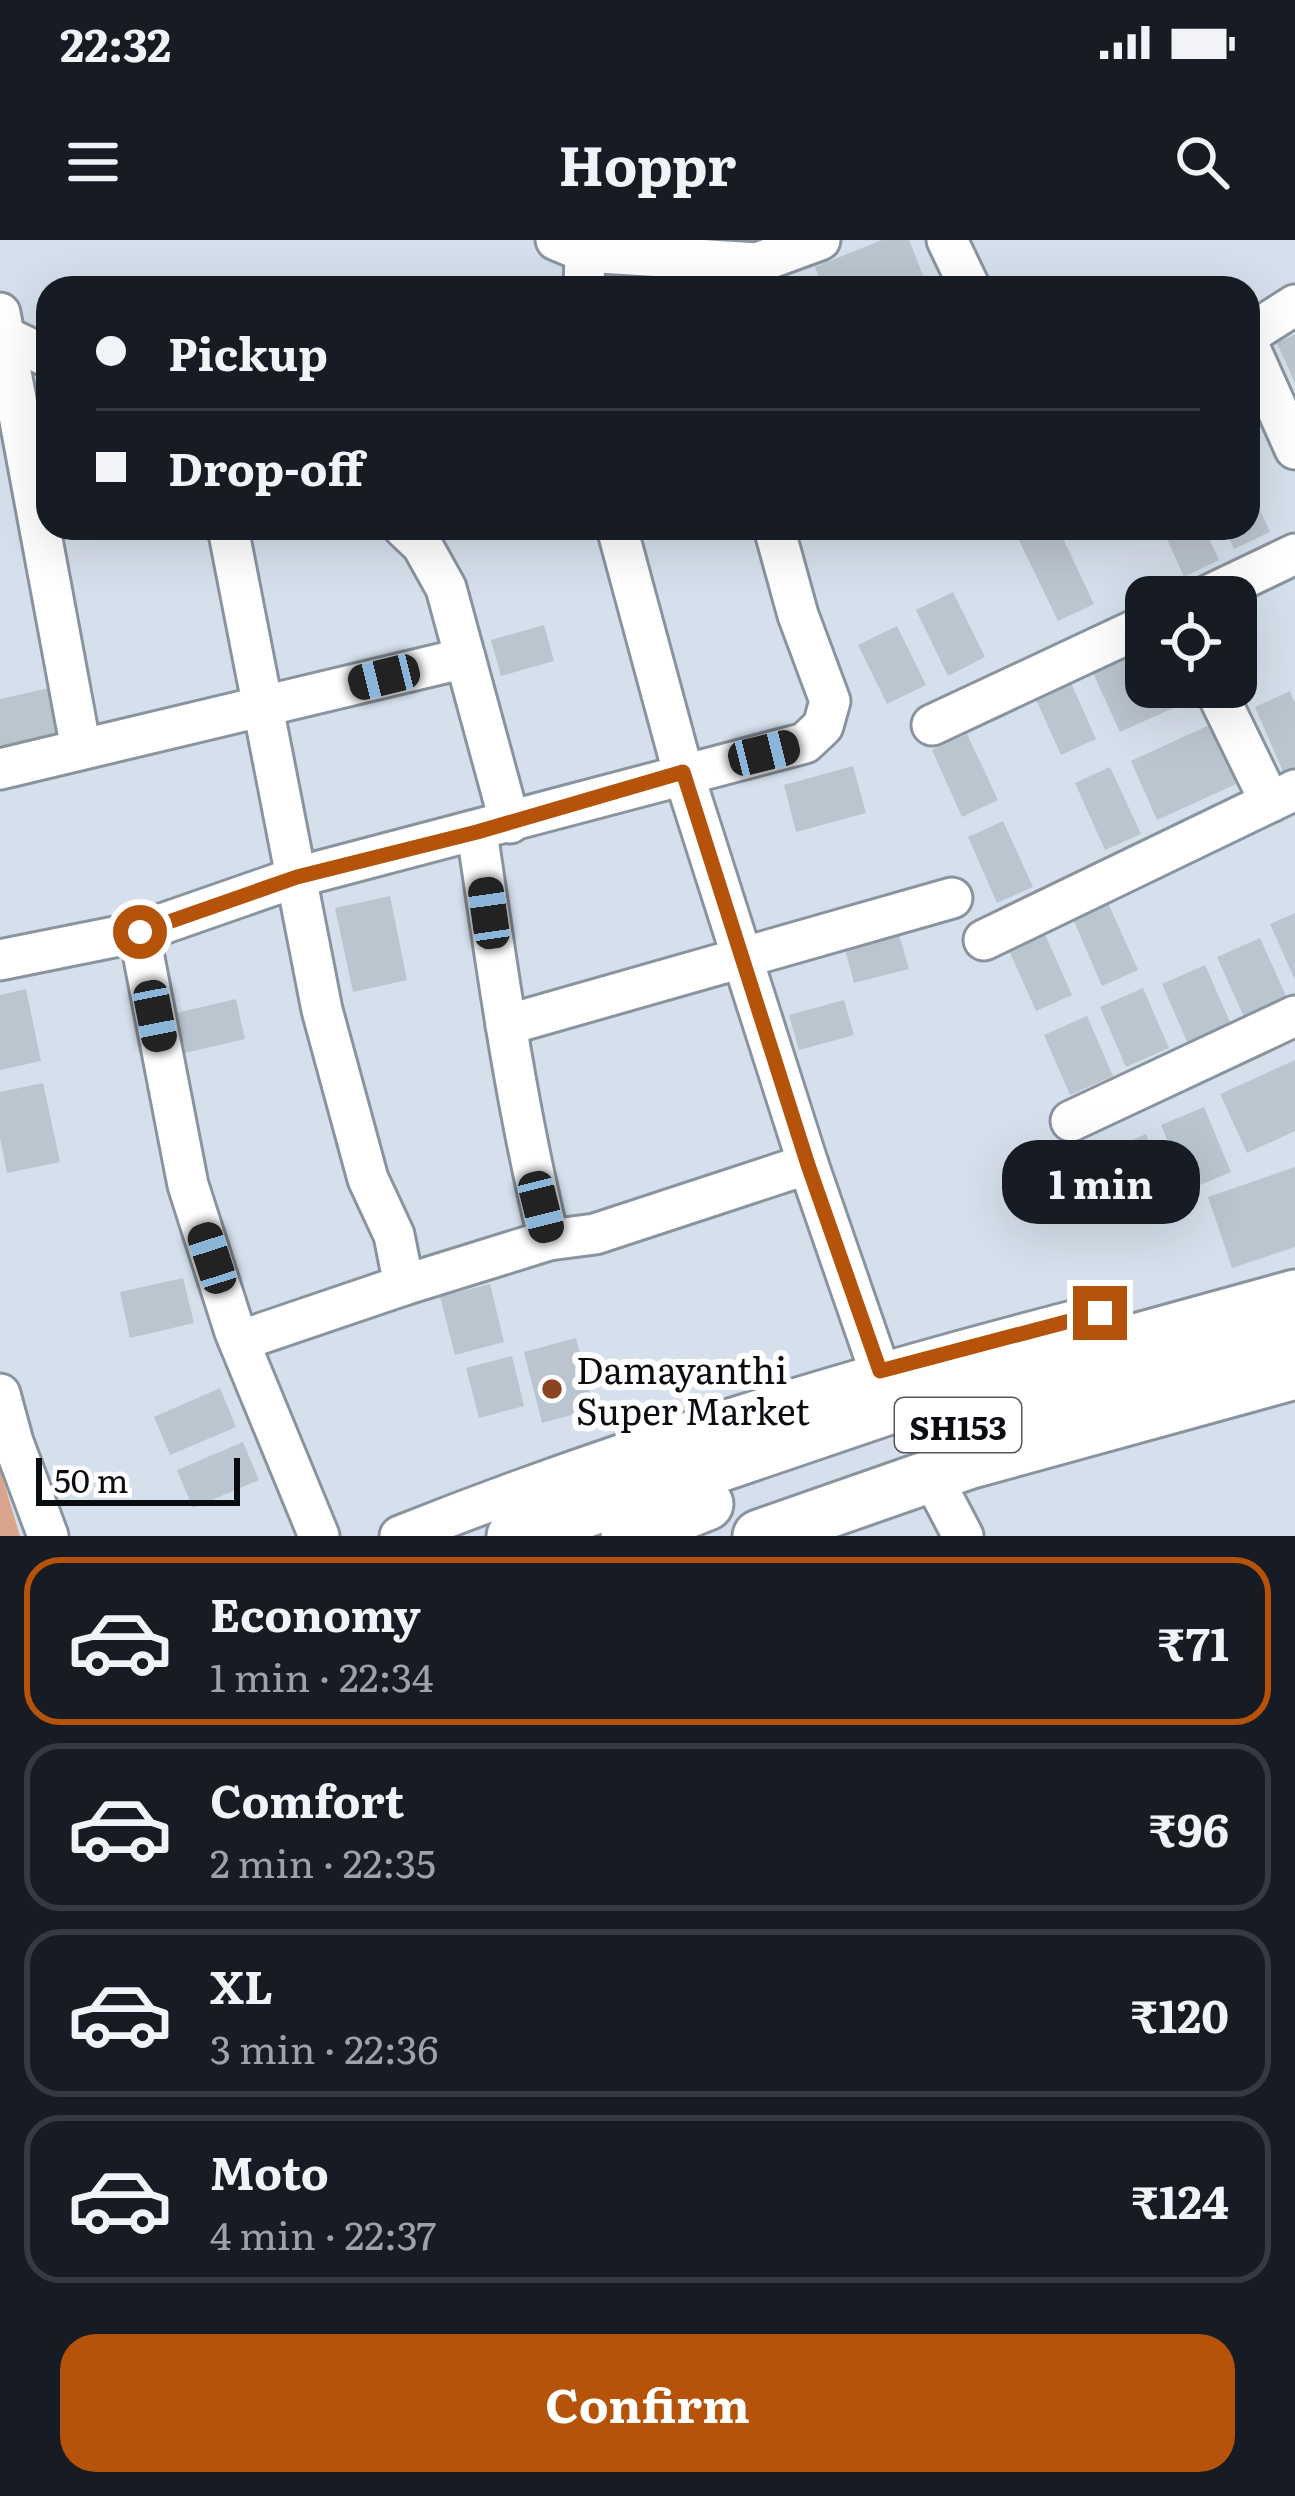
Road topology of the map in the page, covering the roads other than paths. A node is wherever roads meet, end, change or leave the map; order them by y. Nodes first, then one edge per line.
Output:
1 (820, 240) edge
2 (946, 240) edge
3 (579, 255) edge
4 (964, 276) edge
5 (1295, 305) edge
6 (3, 325) edge
7 (1260, 330) edge
8 (36, 348) edge
9 (1260, 367) edge
10 (1295, 449) edge
11 (36, 504) edge
12 (43, 540) edge
13 (230, 540) edge
14 (417, 540) edge
15 (620, 540) edge
16 (777, 540) edge
17 (1295, 554) edge
18 (1248, 576) edge
19 (1125, 635) edge
20 (465, 658) junction
21 (262, 706) junction
22 (1227, 708) edge
23 (932, 725) dead end
24 (81, 749) junction
25 (0, 769) edge
26 (683, 772) junction
27 (1282, 796) edge
28 (494, 827) junction
29 (297, 877) junction
30 (952, 898) dead end
31 (140, 932) junction
32 (984, 940) dead end
33 (742, 959) junction
34 (0, 960) edge
35 (1295, 1016) edge
36 (506, 1025) junction
37 (1071, 1121) dead end
38 (808, 1165) junction
39 (549, 1240) junction
40 (404, 1285) junction
41 (1295, 1295) edge
42 (1100, 1313) dead end
43 (1295, 1334) edge
44 (239, 1341) junction
45 (1295, 1372) edge
46 (886, 1389) junction
47 (0, 1394) edge
48 (932, 1475) junction
49 (48, 1536) edge
50 (319, 1536) edge
51 (400, 1536) edge
52 (513, 1536) edge
53 (627, 1536) edge
54 (759, 1536) edge
55 (963, 1536) edge

1 - 3 street
2 - 4 street
5 - 7 street
6 - 8 street
6 - 11 street
9 - 10 street
12 - 24 street
13 - 21 street
14 - 20 street
15 - 26 street
16 - 26 street
17 - 18 street
19 - 23 street
20 - 21 street
20 - 28 street
21 - 24 street
21 - 29 street
22 - 27 street
24 - 25 street
26 - 28 street
26 - 33 street
27 - 32 street
28 - 29 street
28 - 36 street
29 - 31 street
29 - 40 street
30 - 33 street
31 - 34 street
31 - 44 street
33 - 36 street
33 - 38 street
35 - 37 street
36 - 39 street
38 - 39 street
38 - 46 street
39 - 40 street
40 - 44 street
41 - 46 main road
42 - 46 street
43 - 53 main road, SH153
44 - 50 street
45 - 48 main road
46 - 51 street
46 - 52 main road
47 - 49 street
48 - 54 main road
48 - 55 street

